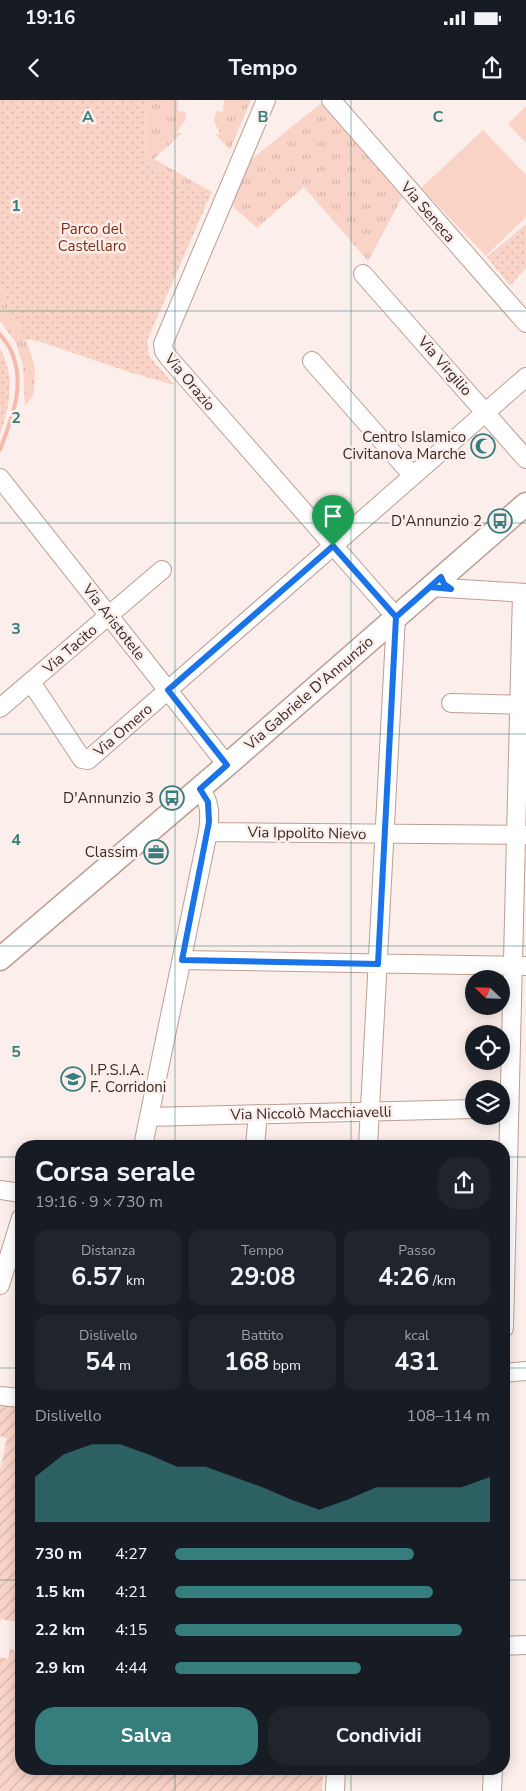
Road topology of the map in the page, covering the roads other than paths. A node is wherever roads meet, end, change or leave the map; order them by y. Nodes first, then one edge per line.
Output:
1 (266, 100) edge
2 (330, 100) edge
3 (363, 274) dead end
4 (526, 324) edge
5 (312, 361) dead end
6 (526, 377) edge
7 (486, 413) junction
8 (526, 459) edge
9 (412, 476) junction
10 (1, 478) edge
11 (526, 504) edge
12 (333, 546) junction
13 (162, 570) dead end
14 (441, 585) junction
15 (524, 593) edge
16 (109, 616) junction
17 (396, 617) junction
18 (31, 682) junction
19 (168, 690) junction
20 (451, 703) dead end
21 (522, 705) edge
22 (0, 708) edge
23 (227, 765) junction
24 (522, 775) edge
25 (200, 789) junction
26 (208, 832) junction
27 (385, 834) junction
28 (521, 835) edge
29 (0, 959) edge
30 (182, 960) junction
31 (378, 964) junction
32 (519, 966) edge
33 (512, 1109) edge
34 (465, 1110) edge
35 (370, 1112) junction
36 (258, 1114) junction
37 (149, 1117) junction
38 (144, 1140) edge
39 (256, 1140) edge
40 (368, 1140) edge
41 (510, 1164) edge
42 (0, 1190) edge
43 (15, 1192) edge
44 (15, 1237) edge
45 (0, 1285) edge
46 (526, 1371) edge
47 (510, 1372) edge
48 (0, 1396) edge
49 (15, 1397) edge
50 (526, 1645) edge
51 (510, 1646) edge
52 (336, 1775) edge
53 (492, 1775) edge
54 (335, 1791) edge
55 (492, 1791) edge

1 - 12 street, Via Orazio
2 - 4 street, Via Seneca
3 - 7 street, Via Virgilio
5 - 9 street
6 - 7 street, Via Omero
7 - 8 street, Via Virgilio
7 - 9 street, Via Omero
9 - 12 street, Via Omero
10 - 16 street, Via Aristotele
11 - 14 main road, Via Gabriele D'Annunzio
12 - 17 street, Via Orazio
12 - 19 street, Via Omero
13 - 16 street, Via Tacito
14 - 15 street
14 - 17 main road, Via Gabriele D'Annunzio
15 - 21 street
16 - 18 street, Via Tacito
16 - 19 street, Via Aristotele
17 - 23 main road, Via Gabriele D'Annunzio
17 - 27 street
18 - 19 street, Via Omero
18 - 22 street, Via Tacito
19 - 23 street, Via Aristotele
20 - 21 street
21 - 24 street
23 - 25 main road, Via Gabriele D'Annunzio
24 - 28 street
25 - 26 street
25 - 29 main road, Via Gabriele D'Annunzio
26 - 27 street, Via Ippolito Nievo
26 - 30 street
27 - 28 street, Via Ippolito Nievo
27 - 31 street
28 - 32 street
30 - 31 street
30 - 37 street
31 - 32 street
31 - 35 street
32 - 33 street
33 - 41 street
34 - 35 street, Via Niccolò Macchiavelli
35 - 36 street, Via Niccolò Macchiavelli
35 - 40 street
36 - 37 street, Via Niccolò Macchiavelli
36 - 39 street
37 - 38 street
42 - 43 street
44 - 45 street
46 - 47 street
48 - 49 street
50 - 51 street
52 - 54 street
53 - 55 street

